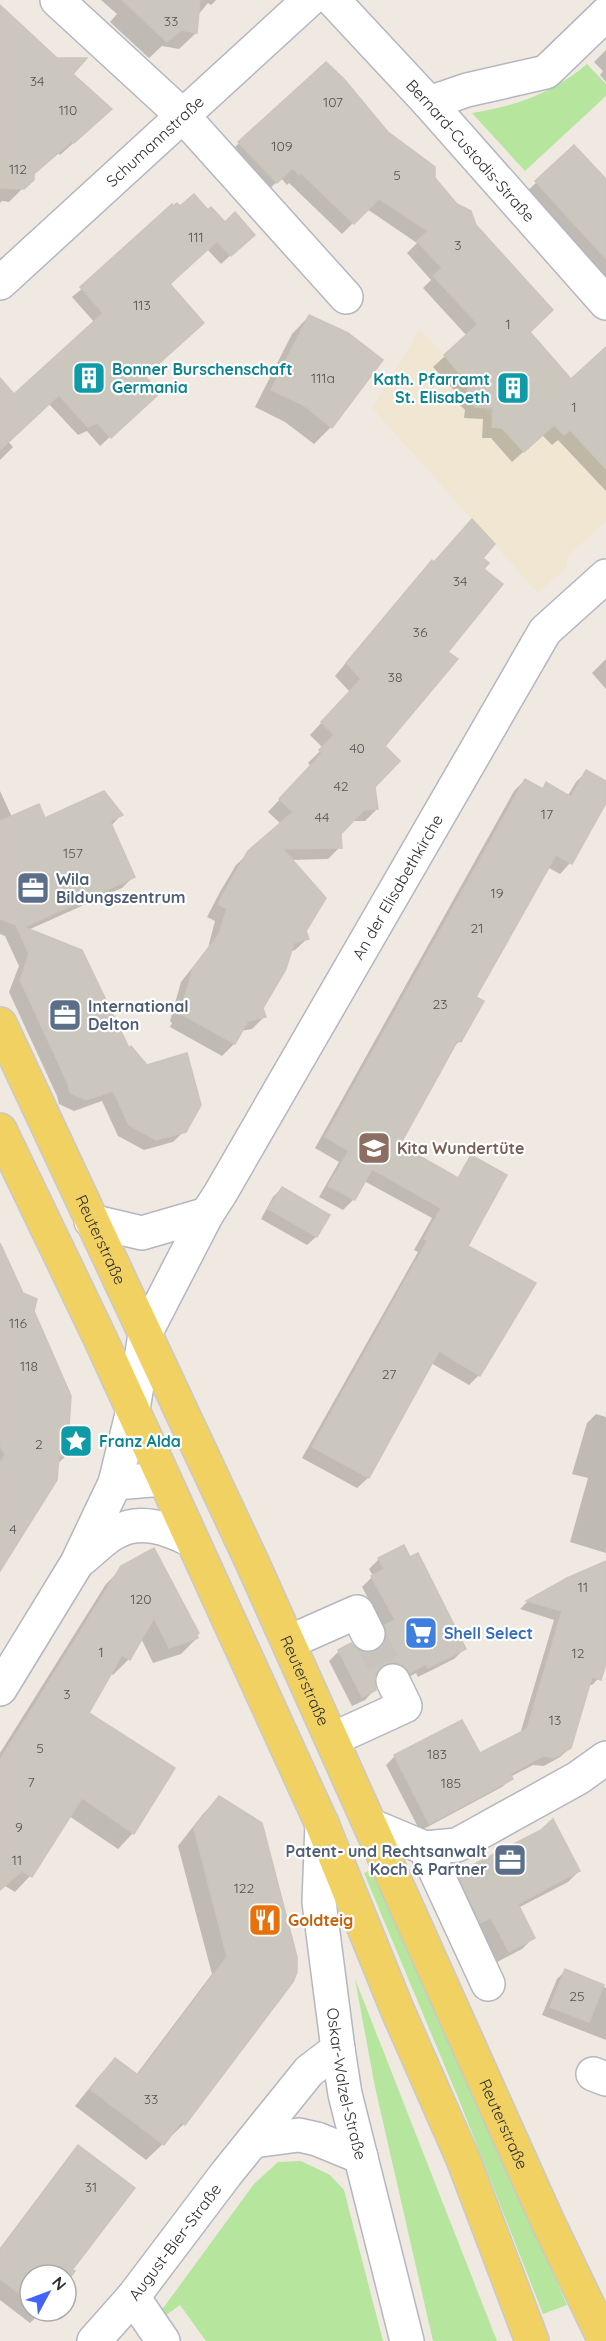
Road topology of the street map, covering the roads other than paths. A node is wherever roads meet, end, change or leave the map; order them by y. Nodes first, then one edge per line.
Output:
1 (57, 0) edge
2 (309, 0) edge
3 (333, 0) edge
4 (606, 15) edge
5 (429, 103) junction
6 (183, 116) junction
7 (0, 283) edge
8 (346, 297) dead end
9 (606, 303) edge
10 (606, 576) edge
11 (0, 1024) edge
12 (0, 1130) edge
13 (207, 1214) junction
14 (91, 1221) junction
15 (145, 1334) junction
16 (133, 1410) junction
17 (164, 1479) junction
18 (115, 1483) junction
19 (191, 1540) junction
20 (252, 1562) junction
21 (77, 1563) junction
22 (368, 1634) tunnel mouth
23 (289, 1642) junction
24 (393, 1681) tunnel mouth
25 (0, 1689) edge
26 (333, 1739) junction
27 (606, 1758) edge
28 (322, 1824) junction
29 (370, 1825) junction
30 (425, 1848) junction
31 (488, 1984) dead end
32 (338, 2049) junction
33 (253, 2141) junction
34 (361, 2157) junction
35 (133, 2297) junction
36 (94, 2341) edge
37 (163, 2341) edge
38 (407, 2341) edge
39 (531, 2341) edge
40 (605, 2341) edge

1 - 6 street
2 - 6 street, Schumannstraße
3 - 5 street, Bernard-Custodis-Straße
4 - 5 street
5 - 9 street, Bernard-Custodis-Straße
6 - 7 street, Schumannstraße
6 - 8 street
10 - 13 street, An der Elisabethkirche
11 - 14 main road, Reuterstraße
12 - 16 main road
13 - 14 street
13 - 15 street, An der Elisabethkirche
14 - 15 main road, Reuterstraße
15 - 16 street, An der Elisabethkirche
15 - 20 main road, Reuterstraße
16 - 17 main road
16 - 18 street, An der Elisabethkirche
17 - 18 street
17 - 19 main road
17 - 20 main road
18 - 21 street, An der Elisabethkirche
19 - 21 street
19 - 28 main road
20 - 23 main road, Reuterstraße
21 - 25 street
22 - 23 street
23 - 26 main road, Reuterstraße
24 - 26 street
26 - 29 main road, Reuterstraße
27 - 30 street
28 - 32 street, Oskar-Walzel-Straße
28 - 39 main road
29 - 30 street
29 - 40 main road, Reuterstraße
30 - 31 street
32 - 33 street, August-Bier-Straße
32 - 34 street, Oskar-Walzel-Straße
33 - 34 street
33 - 35 street, August-Bier-Straße
34 - 38 street, Oskar-Walzel-Straße
35 - 36 street, August-Bier-Straße
35 - 37 street

